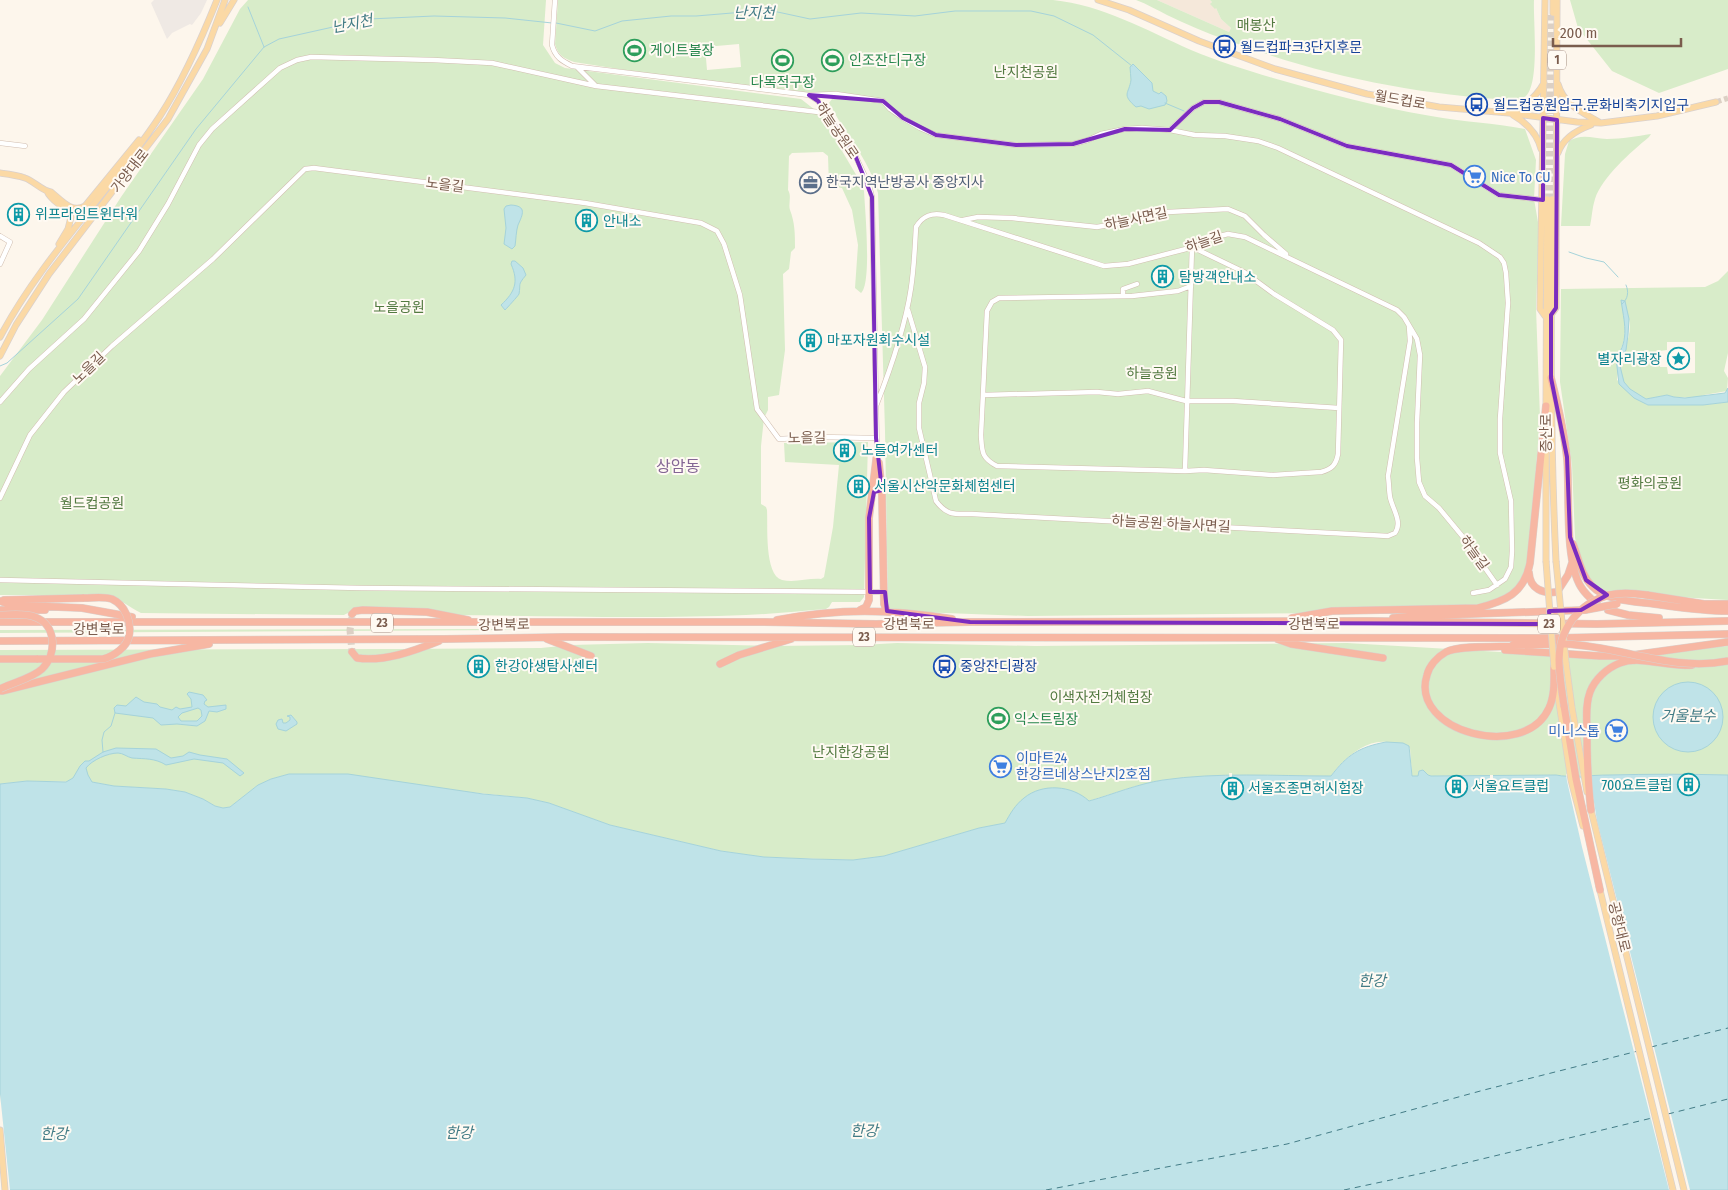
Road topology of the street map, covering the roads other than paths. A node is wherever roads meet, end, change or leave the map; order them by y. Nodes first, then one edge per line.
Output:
1 (225, 0) edge
2 (234, 0) edge
3 (555, 0) edge
4 (1098, 0) edge
5 (1545, 0) edge
6 (1549, 0) edge
7 (1553, 0) edge
8 (1557, 0) edge
9 (215, 2) edge
10 (209, 46) junction
11 (577, 67) junction
12 (1556, 78) junction
13 (1544, 81) junction
14 (596, 86) junction
15 (809, 95) junction
16 (1716, 102) tunnel mouth
17 (826, 113) junction
18 (1509, 113) junction
19 (1543, 118) junction
20 (1557, 120) junction
21 (1601, 124) junction
22 (152, 128) junction
23 (1170, 130) junction
24 (0, 143) edge
25 (25, 146) dead end
26 (1543, 154) junction
27 (1557, 156) junction
28 (0, 173) edge
29 (46, 191) junction
30 (1547, 199) junction
31 (961, 220) junction
32 (0, 236) edge
33 (1192, 247) junction
34 (1293, 260) junction
35 (49, 261) junction
36 (0, 264) edge
37 (1137, 284) dead end
38 (1191, 286) junction
39 (1123, 296) junction
40 (907, 309) junction
41 (1548, 316) junction
42 (1409, 325) junction
43 (0, 338) edge
44 (0, 356) edge
45 (1551, 378) junction
46 (984, 395) junction
47 (1186, 400) junction
48 (0, 402) edge
49 (876, 406) junction
50 (1546, 406) junction
51 (1339, 408) junction
52 (876, 438) junction
53 (877, 453) junction
54 (1185, 471) junction
55 (882, 493) junction
56 (871, 494) junction
57 (0, 498) edge
58 (1570, 537) junction
59 (1573, 561) junction
60 (1530, 563) junction
61 (0, 580) edge
62 (1497, 585) junction
63 (870, 592) junction
64 (885, 592) junction
65 (1473, 594) dead end
66 (0, 600) edge
67 (1650, 603) junction
68 (1597, 604) dead end
69 (1728, 604) edge
70 (0, 610) edge
71 (88, 610) junction
72 (1608, 610) dead end
73 (859, 611) junction
74 (887, 611) junction
75 (1728, 611) edge
76 (352, 614) dead end
77 (0, 615) edge
78 (1370, 621) junction
79 (1686, 621) junction
80 (1727, 621) edge
81 (0, 622) edge
82 (160, 622) junction
83 (764, 622) junction
84 (970, 622) junction
85 (1272, 622) junction
86 (483, 623) junction
87 (1728, 634) edge
88 (542, 637) junction
89 (800, 637) junction
90 (1272, 637) junction
91 (1454, 637) junction
92 (444, 639) junction
93 (0, 641) edge
94 (229, 641) junction
95 (1728, 642) edge
96 (1517, 646) junction
97 (1477, 648) junction
98 (352, 652) dead end
99 (591, 656) dead end
100 (1384, 658) dead end
101 (0, 659) edge
102 (1728, 661) edge
103 (1566, 663) joint
104 (720, 664) dead end
105 (1699, 665) junction
106 (1554, 666) junction
107 (0, 690) edge
108 (1591, 810) junction
109 (1600, 890) junction
110 (0, 1130) edge
111 (5, 1190) edge
112 (1673, 1190) edge
113 (1684, 1190) edge

1 - 10 main road, 가양대로
2 - 10 main road
3 - 11 street, 하늘공원로
4 - 18 main road, 월드컵로
5 - 13 main road, 1
6 - 7 main road
8 - 12 main road, 1
9 - 22 main road, 가양대로
10 - 44 main road, 가양대로
11 - 14 street
11 - 15 street, 하늘공원로
12 - 20 main road, 1
12 - 21 main road
13 - 18 main road
13 - 19 main road, 1
14 - 17 street
14 - 48 street
15 - 17 street, 하늘공원로
15 - 23 street
16 - 21 main road, 월드컵로
17 - 49 street, 하늘공원로
18 - 19 main road, 월드컵로
18 - 26 main road
19 - 20 main road, 월드컵로
19 - 26 main road
20 - 21 main road, 월드컵로
20 - 27 main road
21 - 27 main road
22 - 29 main road
22 - 35 main road, 가양대로
23 - 30 street
23 - 62 street
24 - 25 street
26 - 30 main road
27 - 41 main road
28 - 29 main road
29 - 35 main road
30 - 41 main road, 증산로
30 - 41 main road
31 - 33 street, 하늘길
31 - 34 street, 하늘사면길
31 - 40 street, 하늘길
32 - 36 street
33 - 34 street, 하늘길
33 - 38 street
33 - 51 street
34 - 42 street, 하늘길
35 - 43 main road, 가양대로
37 - 39 street
38 - 39 street
38 - 47 street
39 - 46 street
40 - 42 street, 하늘공원 하늘사면길
40 - 49 street, 하늘길
41 - 45 main road, 증산로
41 - 50 main road, 증산로
42 - 62 street, 하늘길
45 - 58 highway
45 - 103 main road, 증산로, bridge
46 - 47 street
46 - 54 street
47 - 51 street
47 - 54 street
49 - 52 street, 하늘공원로
50 - 60 highway
50 - 106 main road, 증산로, bridge
51 - 54 street
52 - 53 street, 하늘공원로
52 - 57 street, 노을길
53 - 55 highway
53 - 56 highway
55 - 56 highway
55 - 64 highway
56 - 63 highway
58 - 59 highway
58 - 67 highway
59 - 60 highway
59 - 68 highway
60 - 85 highway
61 - 63 street
62 - 65 street
63 - 64 street
63 - 73 highway
64 - 74 highway
66 - 71 highway
66 - 101 highway, bridge
67 - 75 highway
67 - 78 highway, bridge
69 - 109 highway, bridge
70 - 71 highway
71 - 82 highway
72 - 79 highway
73 - 74 highway
73 - 83 highway
74 - 84 highway
76 - 86 highway
77 - 107 highway, bridge
78 - 79 highway, 강변북로 / 23
78 - 85 highway, 강변북로 / 23
79 - 80 highway, 강변북로 / 23
81 - 82 highway, 강변북로 / 23
82 - 86 highway, 강변북로 / 23
83 - 84 highway, 강변북로 / 23
83 - 86 highway, 강변북로 / 23
84 - 85 highway, 강변북로 / 23
87 - 91 highway, 강변북로 / 23
88 - 89 highway, 강변북로 / 23
88 - 92 highway, 강변북로 / 23
88 - 99 highway
89 - 90 highway, 강변북로 / 23
89 - 104 highway
90 - 91 highway, 강변북로 / 23
90 - 100 highway
91 - 96 highway
92 - 94 highway, 강변북로 / 23
92 - 98 highway
93 - 94 highway, 강변북로 / 23
94 - 107 highway
95 - 97 highway
96 - 97 highway
96 - 105 highway, bridge
97 - 106 highway
102 - 105 highway, bridge
103 - 108 main road, 공항대로
105 - 108 highway, bridge
106 - 109 main road, 공항대로
108 - 113 main road, 공항대로
109 - 112 main road, 공항대로
110 - 111 main road

